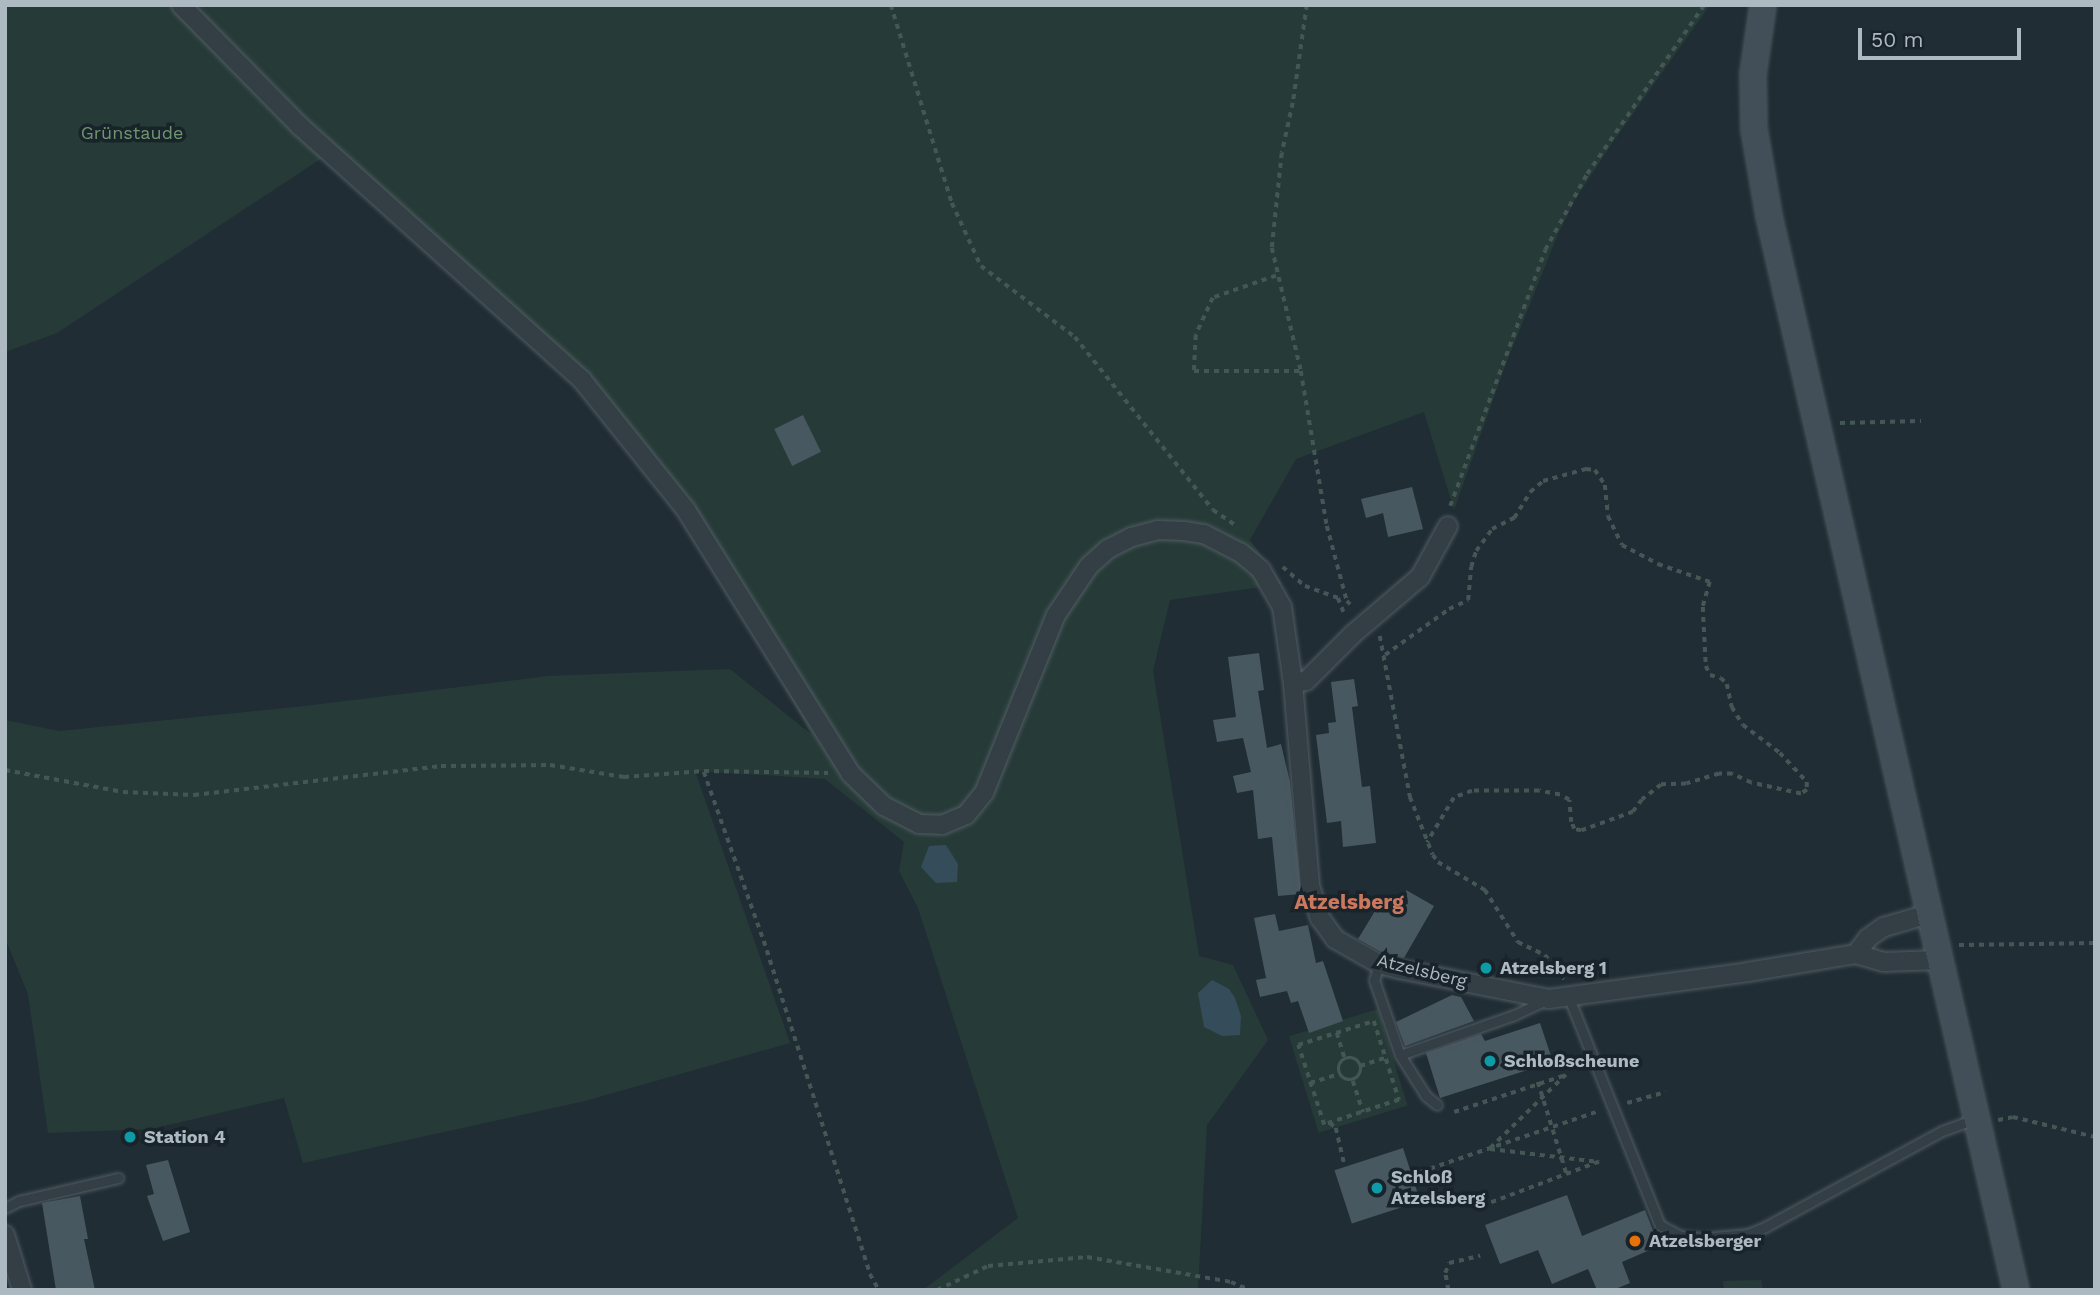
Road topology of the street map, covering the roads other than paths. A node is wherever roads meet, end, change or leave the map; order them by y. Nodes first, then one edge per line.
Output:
1 (181, 5) edge
2 (1763, 5) edge
3 (1448, 526) road end
4 (1293, 683) junction
5 (1929, 914) junction
6 (1937, 953) junction
7 (1856, 954) junction
8 (1379, 964) junction
9 (1570, 998) junction
10 (1549, 999) junction
11 (1400, 1055) junction
12 (1437, 1105) dead end
13 (1976, 1119) junction
14 (118, 1178) dead end
15 (5, 1208) edge
16 (5, 1235) edge
17 (22, 1290) edge
18 (2016, 1290) edge

1 - 4 street, Atzelsberg
2 - 5 street
3 - 4 street
4 - 8 street, Atzelsberg
5 - 6 street
5 - 7 street
6 - 7 street, Atzelsberg
6 - 13 street
7 - 9 street, Atzelsberg
8 - 10 street, Atzelsberg
8 - 11 lane
9 - 10 street, Atzelsberg
9 - 13 lane
10 - 11 lane
11 - 12 lane
13 - 18 street
14 - 15 lane
16 - 17 street

